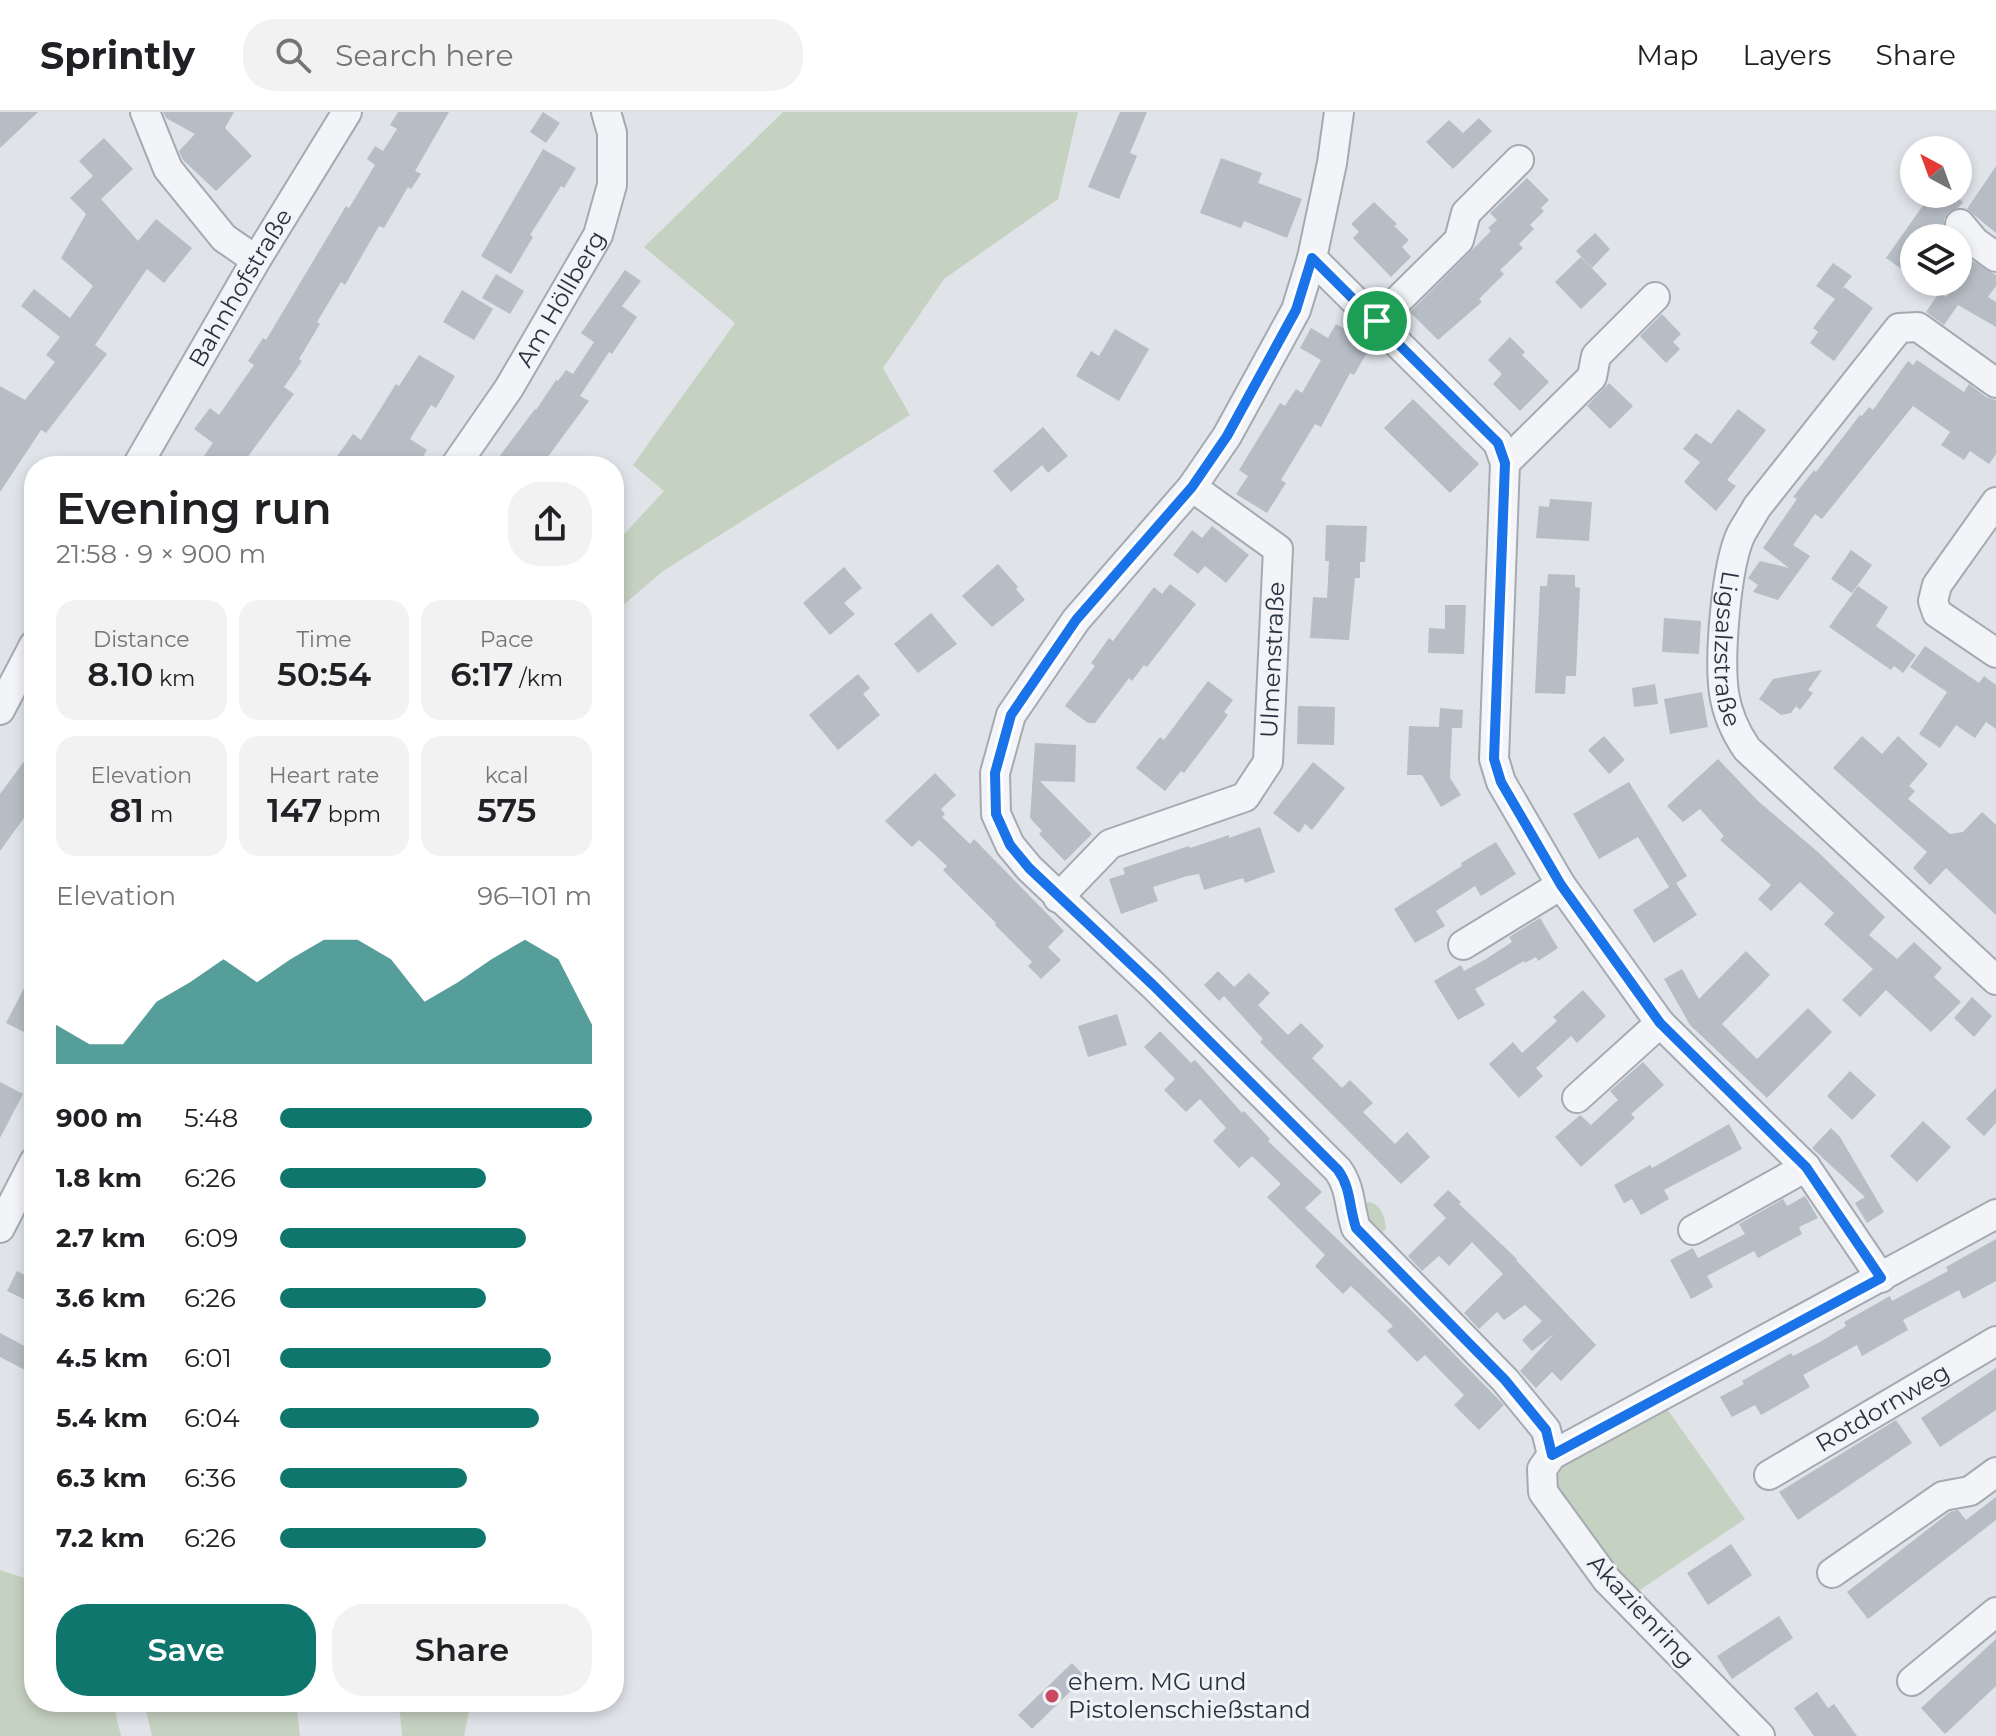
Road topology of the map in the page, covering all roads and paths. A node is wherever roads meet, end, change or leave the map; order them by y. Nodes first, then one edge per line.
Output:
1 (145, 112) edge
2 (347, 112) edge
3 (606, 112) edge
4 (1339, 112) edge
5 (1519, 160) dead end
6 (1972, 238) edge
7 (1996, 257) edge
8 (1312, 258) junction
9 (256, 260) junction
10 (1655, 297) dead end
11 (1377, 321) junction
12 (1996, 383) edge
13 (143, 456) edge
14 (462, 456) edge
15 (1505, 463) junction
16 (1192, 487) junction
17 (1996, 502) edge
18 (1996, 653) edge
19 (24, 664) edge
20 (0, 710) edge
21 (1561, 885) junction
22 (1058, 898) junction
23 (1463, 945) dead end
24 (1996, 980) edge
25 (1660, 1023) junction
26 (1577, 1098) dead end
27 (1806, 1167) junction
28 (24, 1181) edge
29 (1996, 1214) edge
30 (0, 1228) edge
31 (1693, 1230) dead end
32 (1881, 1278) junction
33 (1996, 1341) edge
34 (1552, 1455) junction
35 (1996, 1472) edge
36 (1769, 1475) dead end
37 (1832, 1573) dead end
38 (1996, 1612) edge
39 (1912, 1681) dead end
40 (1760, 1736) edge

1 - 9 street
2 - 9 street, Bahnhofstraße
3 - 14 street, Am Höllberg
4 - 8 street
5 - 11 street
6 - 7 street
8 - 11 street
8 - 16 street
9 - 13 street, Bahnhofstraße
10 - 15 street
11 - 15 street
12 - 24 street, Ligsalzstraße
15 - 21 street
16 - 22 street
16 - 22 street, Ulmenstraße
17 - 18 street
19 - 20 street
21 - 23 street
21 - 25 street
22 - 34 street
25 - 26 street
25 - 27 street
27 - 31 street
27 - 32 street
28 - 30 street
29 - 32 street
32 - 34 street
33 - 36 street, Rotdornweg
34 - 40 street, Akazienring
35 - 37 street
38 - 39 street

